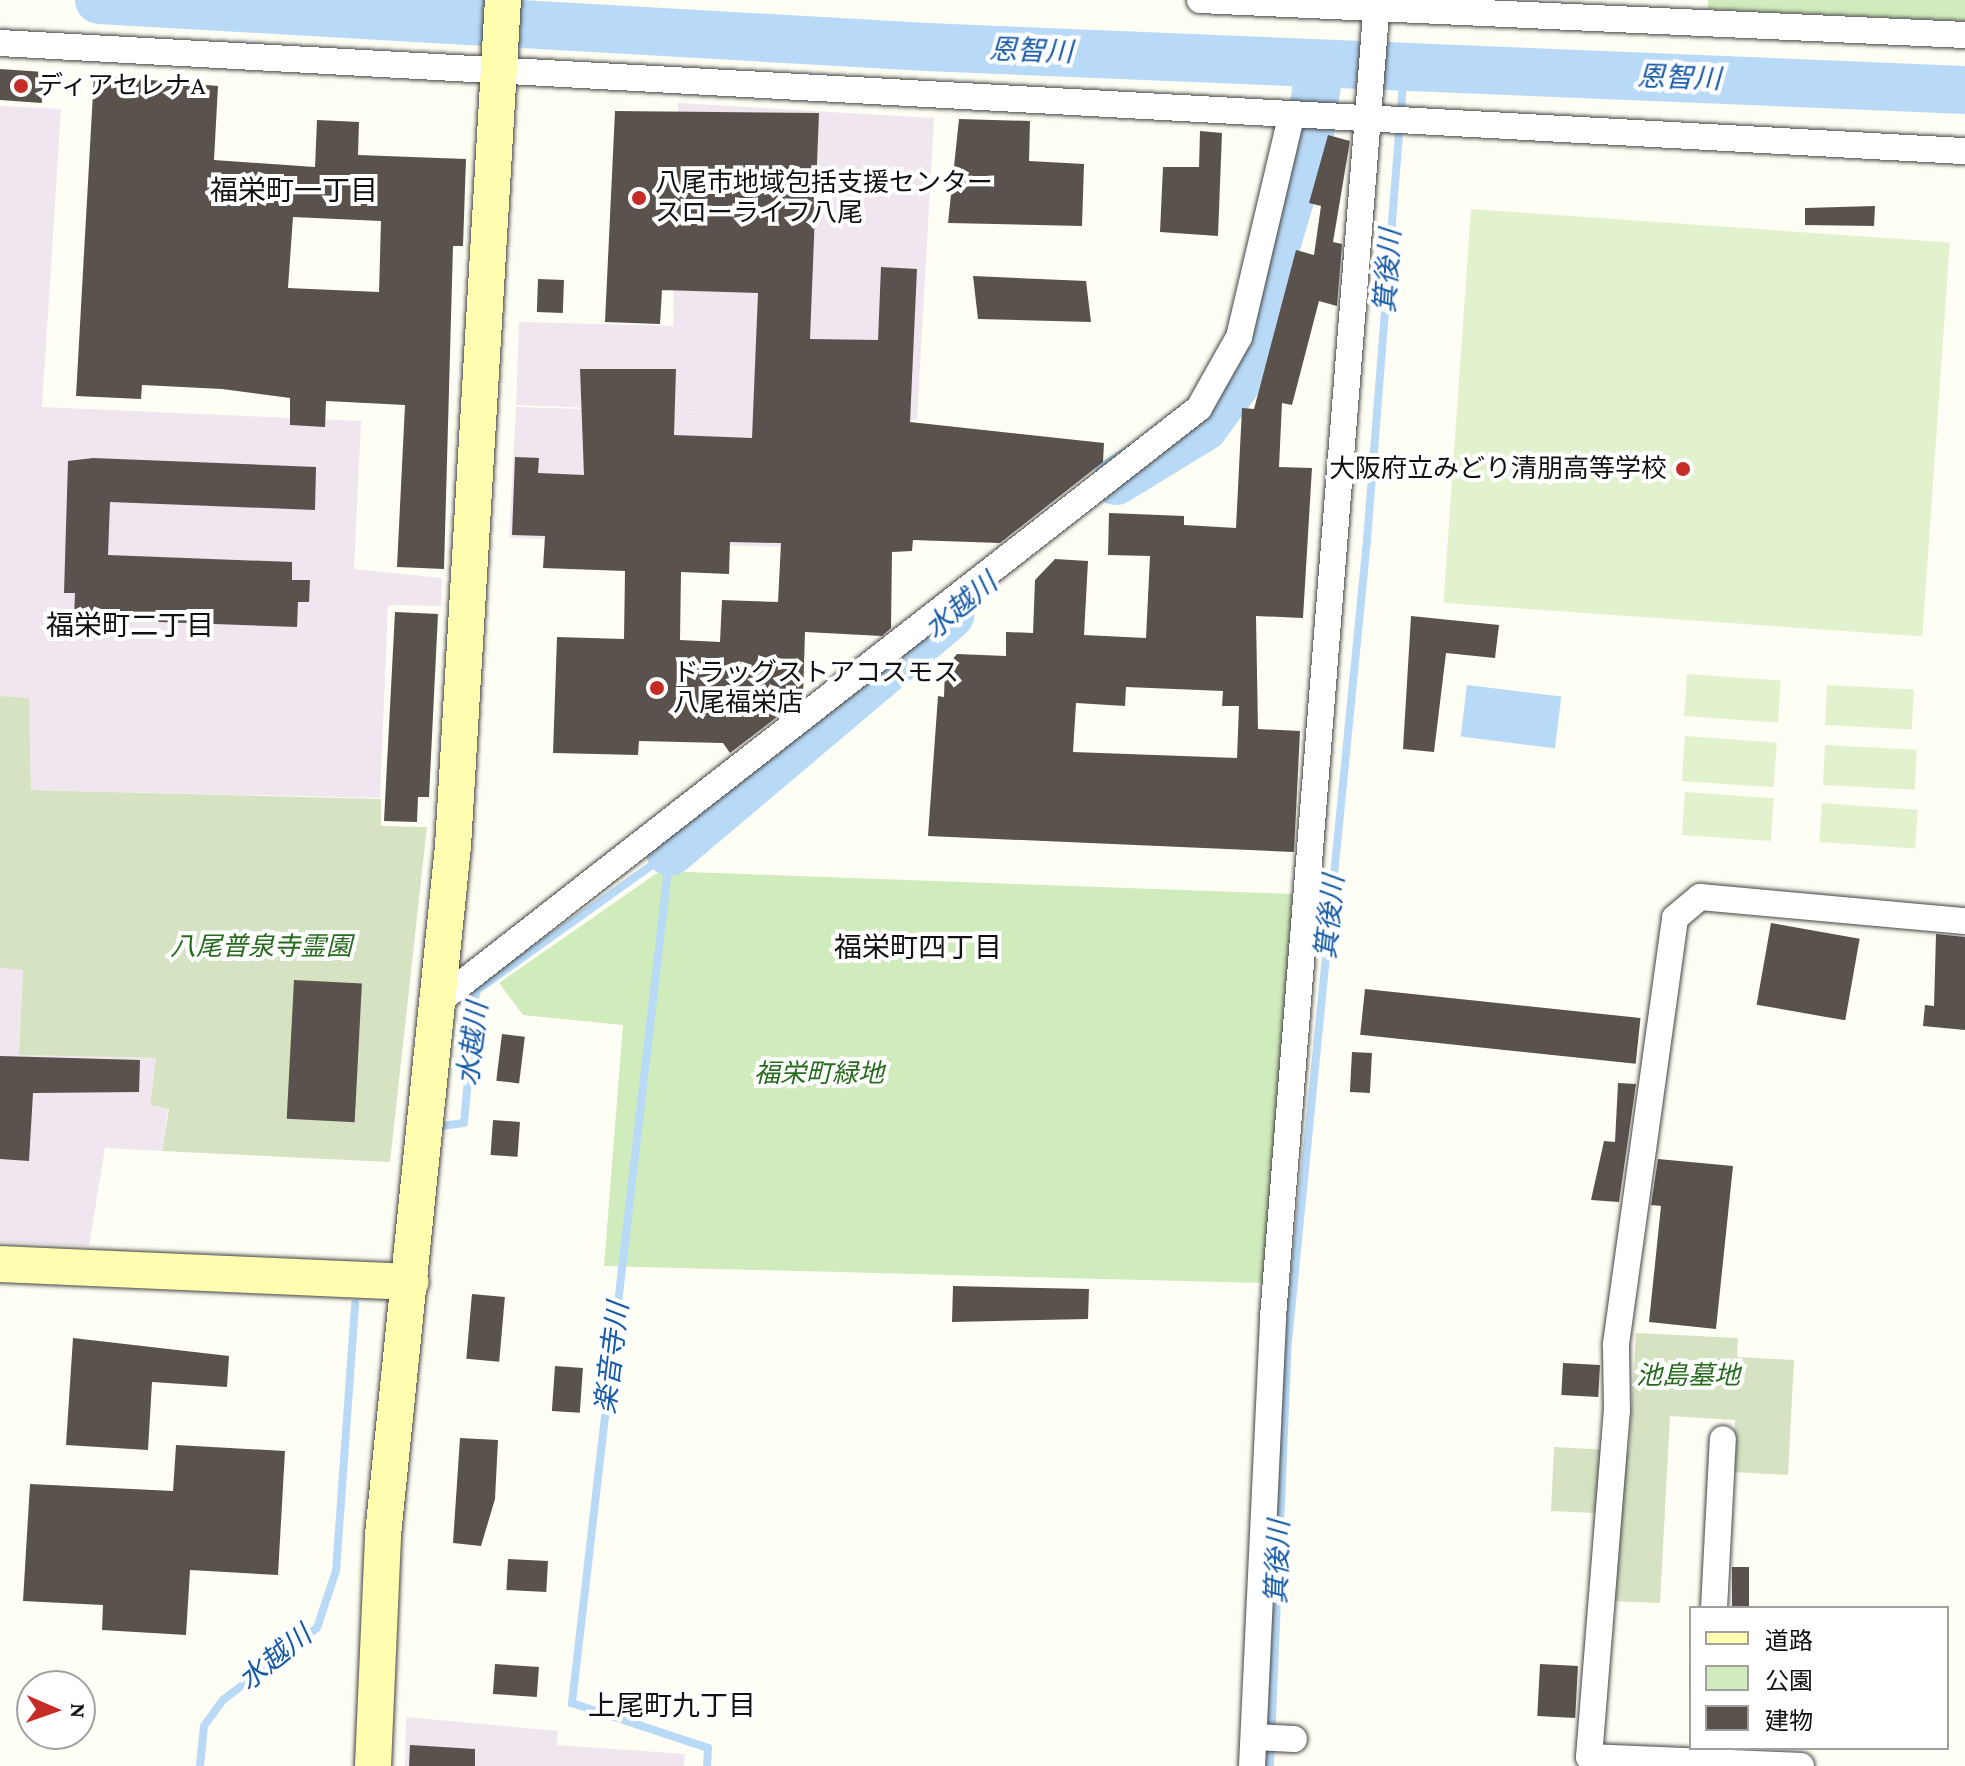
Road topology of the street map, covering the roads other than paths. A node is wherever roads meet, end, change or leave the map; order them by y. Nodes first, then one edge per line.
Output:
1 (503, 0) edge
2 (1200, 0) edge
3 (1377, 8) edge
4 (1696, 11) edge
5 (1965, 35) edge
6 (0, 43) edge
7 (500, 62) junction
8 (1370, 112) junction
9 (1295, 116) junction
10 (1965, 151) edge
11 (1965, 921) edge
12 (438, 1002) junction
13 (0, 1264) edge
14 (411, 1282) junction
15 (1723, 1439) dead end
16 (1714, 1606) edge
17 (1254, 1737) junction
18 (1294, 1739) dead end
19 (1705, 1757) edge
20 (373, 1766) edge
21 (1252, 1766) edge
22 (1801, 1766) edge

1 - 7 street
2 - 3 street
3 - 4 street
3 - 8 street
4 - 5 street
6 - 7 street
7 - 9 street
7 - 12 street
8 - 9 street
8 - 10 street
8 - 17 street
9 - 12 street
11 - 19 street
12 - 14 street
13 - 14 street
14 - 20 street
15 - 16 street
17 - 18 street
17 - 21 street
19 - 22 street

